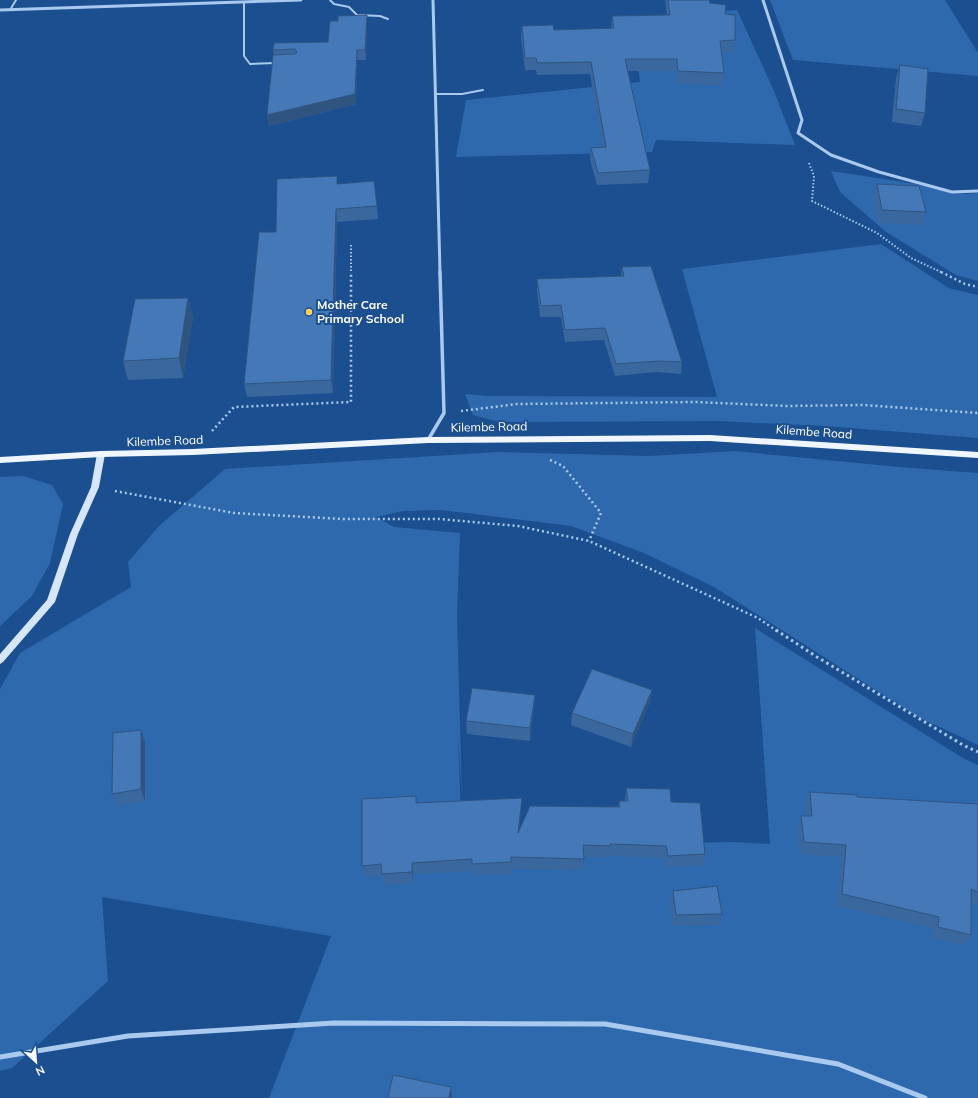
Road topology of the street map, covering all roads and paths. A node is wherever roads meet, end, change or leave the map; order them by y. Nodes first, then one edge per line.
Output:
1 (16, 0) edge
2 (301, 0) edge
3 (330, 0) edge
4 (433, 0) edge
5 (763, 0) edge
6 (215, 2) edge
7 (244, 3) junction
8 (0, 10) edge
9 (10, 10) junction
10 (388, 19) dead end
11 (282, 63) edge
12 (483, 90) dead end
13 (436, 94) junction
14 (798, 132) junction
15 (978, 191) edge
16 (350, 245) dead end
17 (978, 287) edge
18 (444, 413) junction
19 (978, 413) edge
20 (524, 439) junction
21 (428, 440) junction
22 (193, 452) junction
23 (101, 454) junction
24 (978, 455) edge
25 (0, 460) edge
26 (95, 488) junction
27 (589, 541) junction
28 (0, 660) edge
29 (978, 752) edge
30 (0, 1057) edge
31 (925, 1098) edge

1 - 9 lane
2 - 7 street
3 - 10 lane
4 - 13 street
5 - 14 street
6 - 7 street
6 - 9 street
7 - 11 lane
8 - 9 street
12 - 13 lane
13 - 18 street
14 - 15 street
14 - 17 path
16 - 22 path
18 - 19 path
18 - 21 street
20 - 21 main road, Kilembe Road
20 - 24 main road, Kilembe Road
20 - 27 path
21 - 22 main road, Kilembe Road
22 - 23 main road, Kilembe Road
23 - 25 main road, Kilembe Road
23 - 26 street
26 - 27 path
26 - 28 street
27 - 29 path
30 - 31 street

